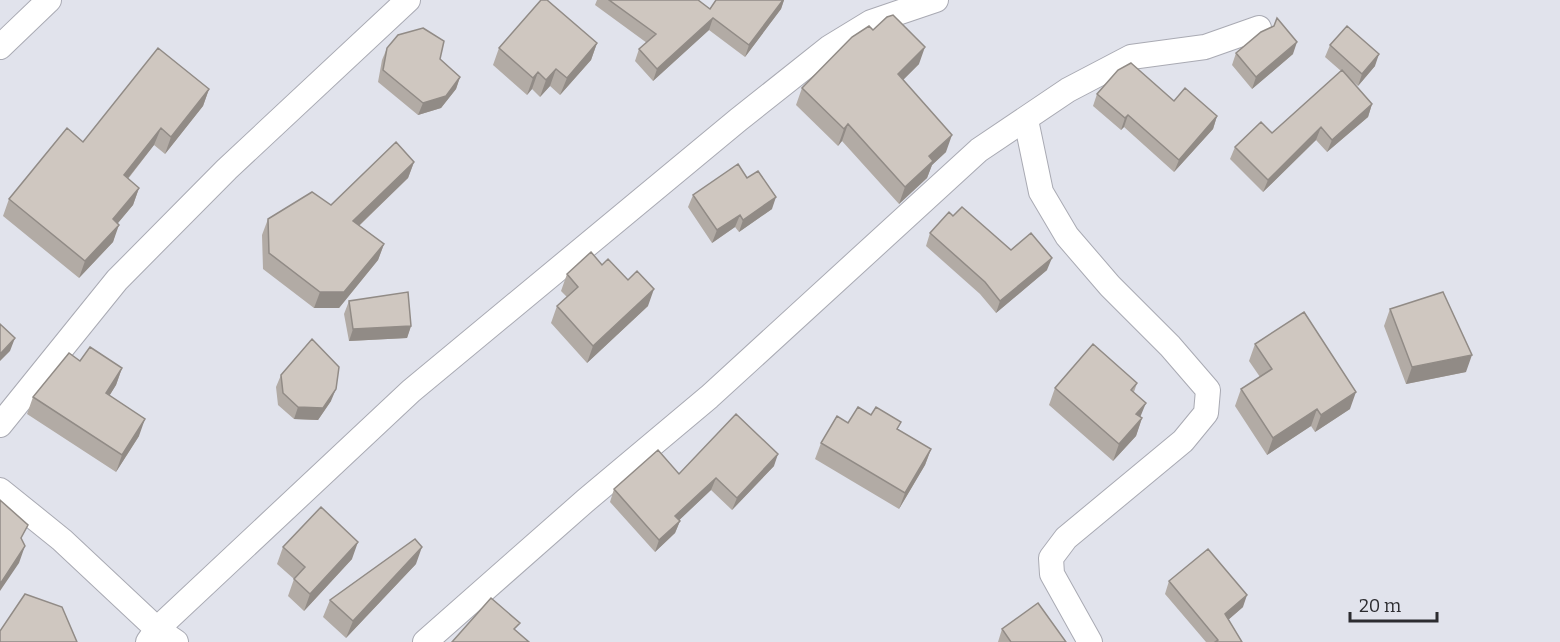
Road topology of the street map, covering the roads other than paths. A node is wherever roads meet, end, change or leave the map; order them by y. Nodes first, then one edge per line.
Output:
1 (49, 0) edge
2 (408, 0) edge
3 (936, 0) edge
4 (1260, 28) dead end
5 (0, 47) edge
6 (1026, 120) junction
7 (0, 425) edge
8 (0, 490) edge
9 (161, 638) edge
10 (425, 642) edge
11 (1090, 642) edge

1 - 5 street
2 - 7 street
3 - 9 street
4 - 6 street
6 - 10 street
6 - 11 street
8 - 9 street

